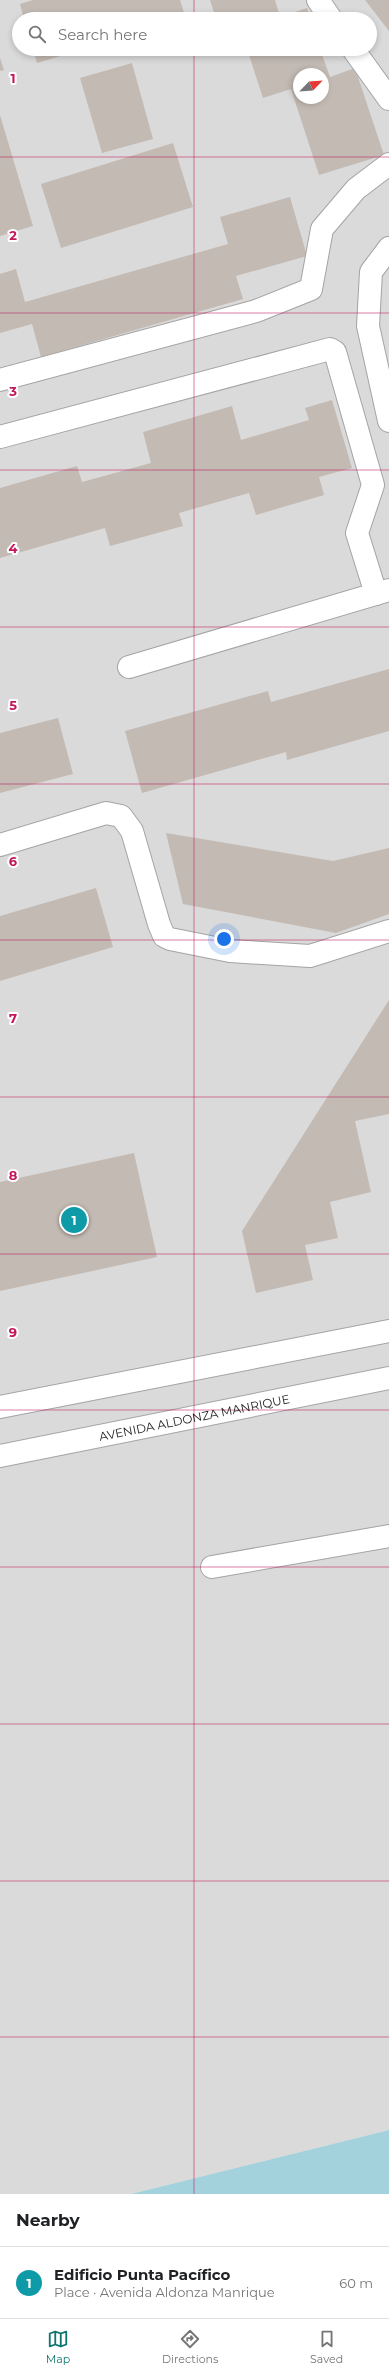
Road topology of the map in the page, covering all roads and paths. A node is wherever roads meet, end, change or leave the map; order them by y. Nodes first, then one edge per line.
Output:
1 (318, 0) edge
2 (327, 12) edge
3 (358, 56) edge
4 (389, 99) edge
5 (389, 164) edge
6 (389, 248) edge
7 (0, 380) edge
8 (389, 421) edge
9 (0, 437) edge
10 (383, 592) edge
11 (129, 666) dead end
12 (0, 844) edge
13 (389, 931) edge
14 (389, 1331) edge
15 (389, 1378) edge
16 (0, 1407) edge
17 (0, 1456) edge
18 (389, 1536) edge
19 (212, 1567) dead end

1 - 2 street
3 - 4 street
5 - 7 street
6 - 8 street
9 - 10 street
10 - 11 street
12 - 13 street
14 - 16 street
15 - 17 street, AVENIDA ALDONZA MANRIQUE
18 - 19 street

